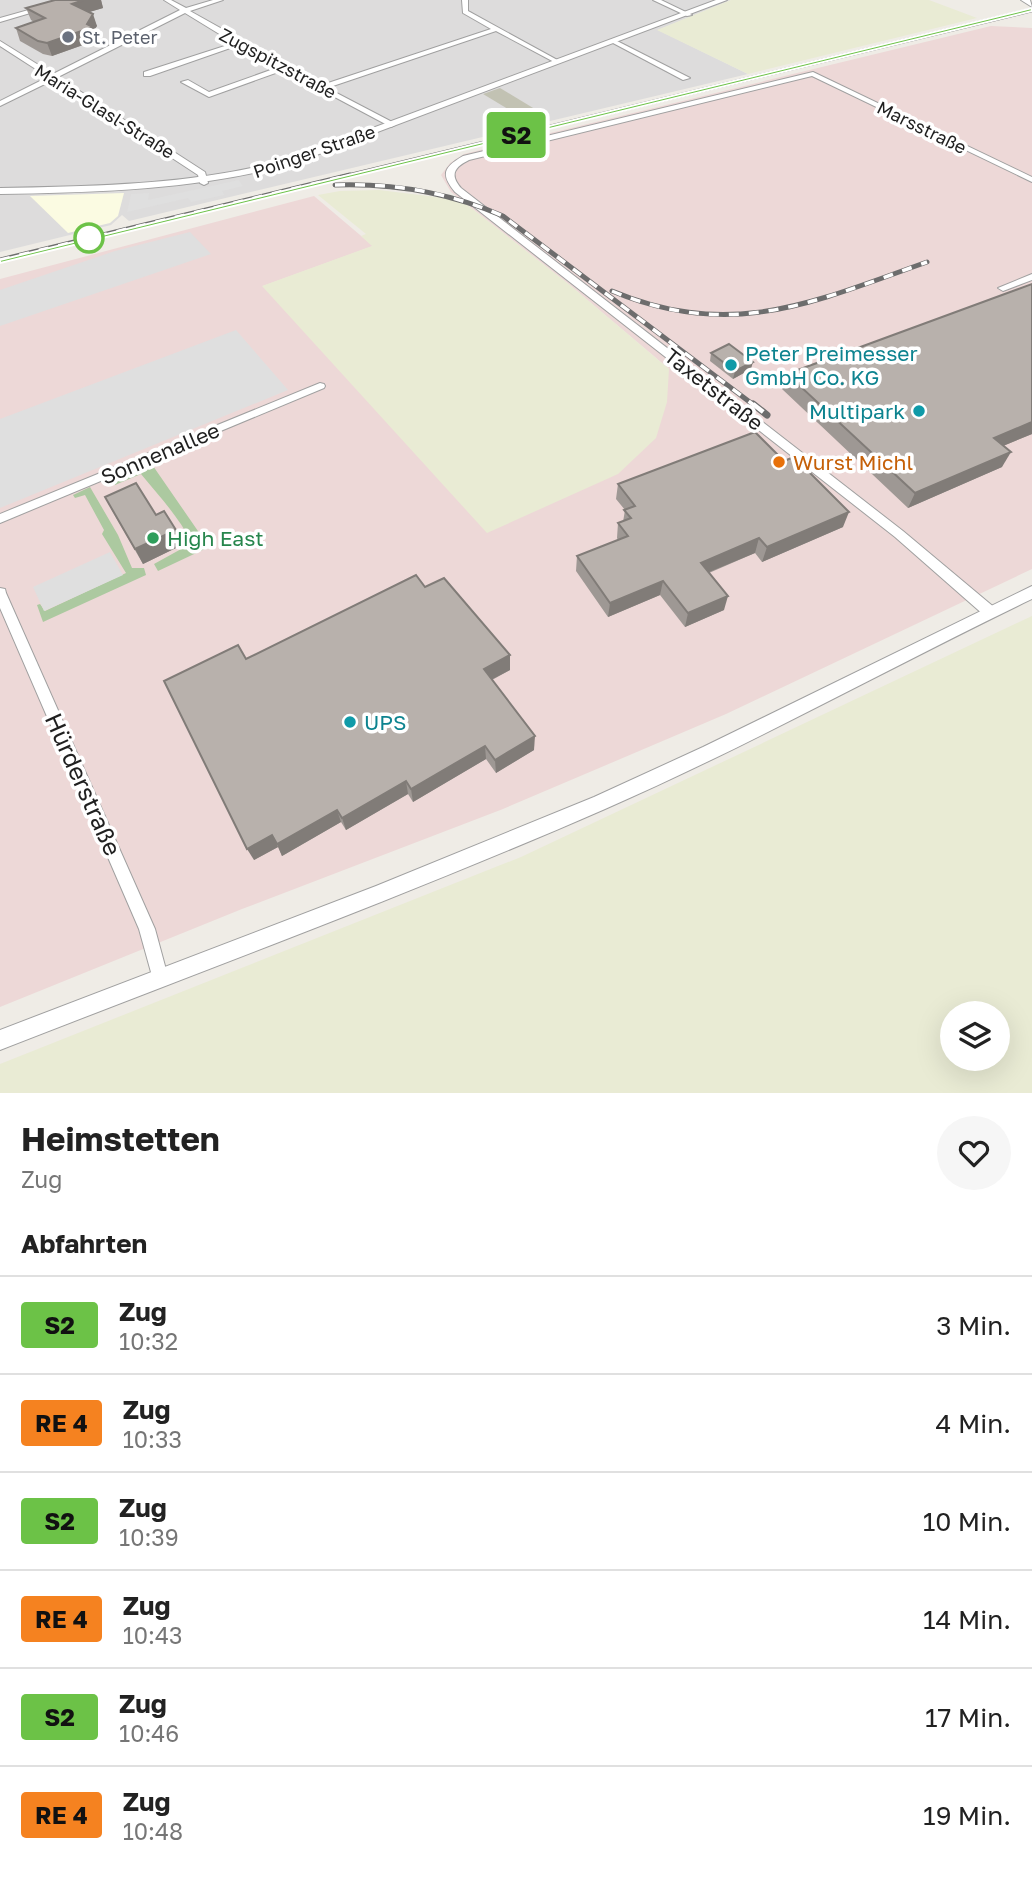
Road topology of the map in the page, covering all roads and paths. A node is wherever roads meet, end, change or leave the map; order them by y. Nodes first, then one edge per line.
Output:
1 (71, 0) edge
2 (167, 0) edge
3 (220, 0) edge
4 (465, 0) edge
5 (656, 0) edge
6 (723, 0) edge
7 (1025, 0) edge
8 (1032, 5) edge
9 (184, 11) junction
10 (689, 15) junction
11 (0, 20) edge
12 (496, 29) junction
13 (615, 42) junction
14 (0, 43) edge
15 (239, 43) junction
16 (558, 62) junction
17 (285, 68) junction
18 (148, 74) dead end
19 (686, 78) dead end
20 (53, 79) junction
21 (185, 82) dead end
22 (322, 87) junction
23 (0, 104) edge
24 (391, 125) junction
25 (453, 164) joint
26 (1032, 180) edge
27 (204, 183) junction
28 (0, 191) edge
29 (1032, 277) edge
30 (1003, 288) dead end
31 (320, 386) dead end
32 (0, 519) edge
33 (1032, 592) edge
34 (0, 593) edge
35 (990, 612) junction
36 (160, 977) junction
37 (0, 1040) edge

1 - 11 street
2 - 9 street, Zugspitzstraße
3 - 9 street
4 - 12 street
5 - 10 street
6 - 10 street, Poinger Straße
7 - 8 street
9 - 15 street, Zugspitzstraße
9 - 20 street
10 - 13 street, Poinger Straße
12 - 16 street
12 - 22 street
13 - 16 street, Poinger Straße
13 - 19 street
14 - 20 street, Maria-Glasl-Straße
15 - 17 street, Zugspitzstraße
15 - 18 street
16 - 24 street, Poinger Straße
17 - 21 street
17 - 22 street, Zugspitzstraße
20 - 23 street
20 - 27 street, Maria-Glasl-Straße
22 - 24 street, Zugspitzstraße
24 - 27 street, Poinger Straße
25 - 26 street, Marsstraße
25 - 35 street, Taxetstraße
27 - 28 street, Poinger Straße
29 - 30 street
31 - 32 street, Sonnenallee
33 - 35 street
34 - 36 street, Hürderstraße
35 - 36 street
36 - 37 street

